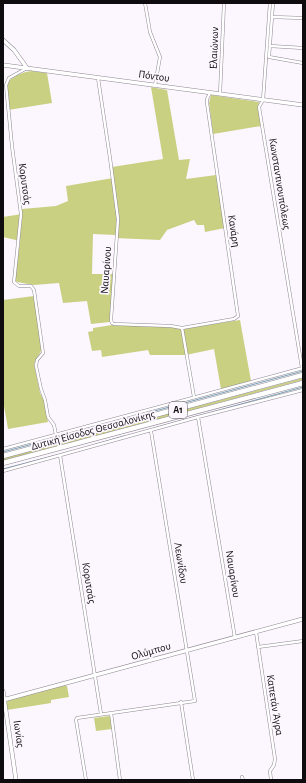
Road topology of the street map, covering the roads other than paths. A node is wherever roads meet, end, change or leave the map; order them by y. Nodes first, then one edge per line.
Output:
1 (145, 3) edge
2 (224, 3) edge
3 (270, 3) edge
4 (273, 3) edge
5 (272, 17) junction
6 (303, 18) edge
7 (3, 40) edge
8 (270, 46) junction
9 (303, 48) edge
10 (303, 63) edge
11 (3, 65) edge
12 (27, 68) junction
13 (98, 78) junction
14 (155, 85) junction
15 (210, 93) junction
16 (220, 94) junction
17 (264, 100) junction
18 (303, 105) edge
19 (182, 328) junction
20 (303, 368) edge
21 (303, 376) edge
22 (303, 383) edge
23 (303, 390) edge
24 (194, 397) junction
25 (198, 417) junction
26 (151, 431) junction
27 (56, 435) junction
28 (3, 449) edge
29 (60, 455) junction
30 (3, 456) edge
31 (3, 463) edge
32 (3, 471) edge
33 (303, 619) edge
34 (256, 632) junction
35 (235, 638) junction
36 (303, 641) edge
37 (258, 647) junction
38 (187, 650) junction
39 (95, 675) junction
40 (3, 691) edge
41 (4, 700) edge
42 (181, 702) junction
43 (111, 713) junction
44 (101, 714) junction
45 (16, 780) edge
46 (86, 780) edge
47 (120, 780) edge
48 (193, 780) edge
49 (271, 780) edge

1 - 14 street
2 - 16 street, Ελαιώνων
3 - 17 street, Κωνσταντινουπόλεως
4 - 5 street
5 - 6 street
5 - 8 street
7 - 12 street
8 - 9 street
8 - 10 street
11 - 12 street, Πόντου
12 - 13 street, Πόντου
12 - 27 street, Κορυτσάς
13 - 14 street, Πόντου
13 - 19 street, Ναυαρίνου
14 - 15 street, Πόντου
15 - 16 street, Πόντου
15 - 19 street, Κανάρη
16 - 17 street, Πόντου
17 - 18 street, Πόντου
17 - 20 street, Κωνσταντινουπόλεως
19 - 24 street
20 - 24 street
21 - 30 highway, Δυτική Είσοδος Θεσσαλονίκης / Α1
22 - 31 highway, Δυτική Είσοδος Θεσσαλονίκης / Α1
23 - 25 street
24 - 27 street
25 - 26 street
25 - 35 street, Ναυαρίνου
26 - 29 street
26 - 38 street, Λεωνίδου
27 - 28 street
29 - 32 street
29 - 39 street, Κορυτσάς
33 - 34 street, Ολύμπου
34 - 35 street, Ολύμπου
34 - 37 street, Καπετάν Άγρα
35 - 38 street, Ολύμπου
36 - 37 street
37 - 49 street, Καπετάν Άγρα
38 - 39 street, Ολύμπου
38 - 42 street, Λεωνίδου
39 - 41 street, Ολύμπου
39 - 44 street, Κορυτσάς
40 - 41 street, Ιωνίας
41 - 45 street, Ιωνίας
42 - 43 street
42 - 48 street
43 - 44 street
43 - 47 street
44 - 46 street

